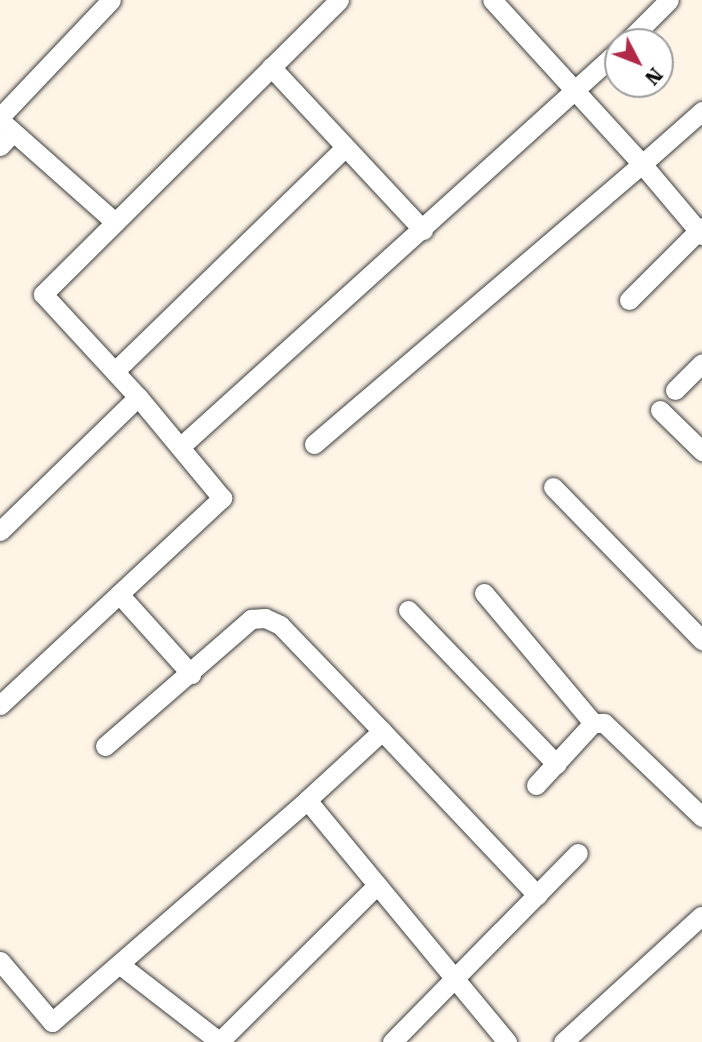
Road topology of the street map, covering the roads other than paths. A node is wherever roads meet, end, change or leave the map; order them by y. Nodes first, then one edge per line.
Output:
1 (492, 0) edge
2 (670, 0) edge
3 (104, 2) edge
4 (329, 3) edge
5 (641, 28) edge
6 (604, 65) edge
7 (271, 67) junction
8 (576, 92) junction
9 (702, 111) edge
10 (3, 129) edge
11 (345, 147) junction
12 (642, 164) junction
13 (115, 222) junction
14 (423, 230) junction
15 (701, 231) edge
16 (629, 300) dead end
17 (702, 363) edge
18 (115, 372) junction
19 (674, 390) dead end
20 (138, 397) junction
21 (660, 410) dead end
22 (314, 444) dead end
23 (180, 447) junction
24 (702, 452) edge
25 (553, 487) dead end
26 (0, 531) edge
27 (484, 593) dead end
28 (119, 594) junction
29 (408, 610) dead end
30 (702, 640) edge
31 (191, 674) junction
32 (0, 705) edge
33 (593, 723) junction
34 (382, 731) junction
35 (106, 746) dead end
36 (556, 764) junction
37 (536, 785) dead end
38 (307, 800) junction
39 (702, 817) edge
40 (578, 853) dead end
41 (377, 886) junction
42 (537, 895) junction
43 (702, 916) edge
44 (0, 961) edge
45 (119, 964) junction
46 (454, 979) junction
47 (219, 1042) edge
48 (392, 1042) edge
49 (507, 1042) edge
50 (563, 1042) edge

1 - 8 street
2 - 5 street
3 - 10 street
4 - 7 street
6 - 8 street
7 - 11 street
7 - 13 street
8 - 12 street
8 - 14 street
9 - 12 street
10 - 13 street
11 - 14 street
11 - 18 street
12 - 15 street
12 - 22 street
13 - 18 street
14 - 23 street
15 - 16 street
17 - 19 street
18 - 20 street
20 - 23 street
20 - 26 street
21 - 24 street
23 - 28 street
25 - 30 street
27 - 33 street
28 - 31 street
28 - 32 street
29 - 36 street
31 - 34 street
31 - 35 street
33 - 36 street
33 - 39 street
34 - 38 street
34 - 42 street
36 - 37 street
38 - 41 street
38 - 45 street
40 - 42 street
41 - 46 street
41 - 47 street
42 - 46 street
43 - 50 street
44 - 45 street
45 - 47 street
46 - 48 street
46 - 49 street

